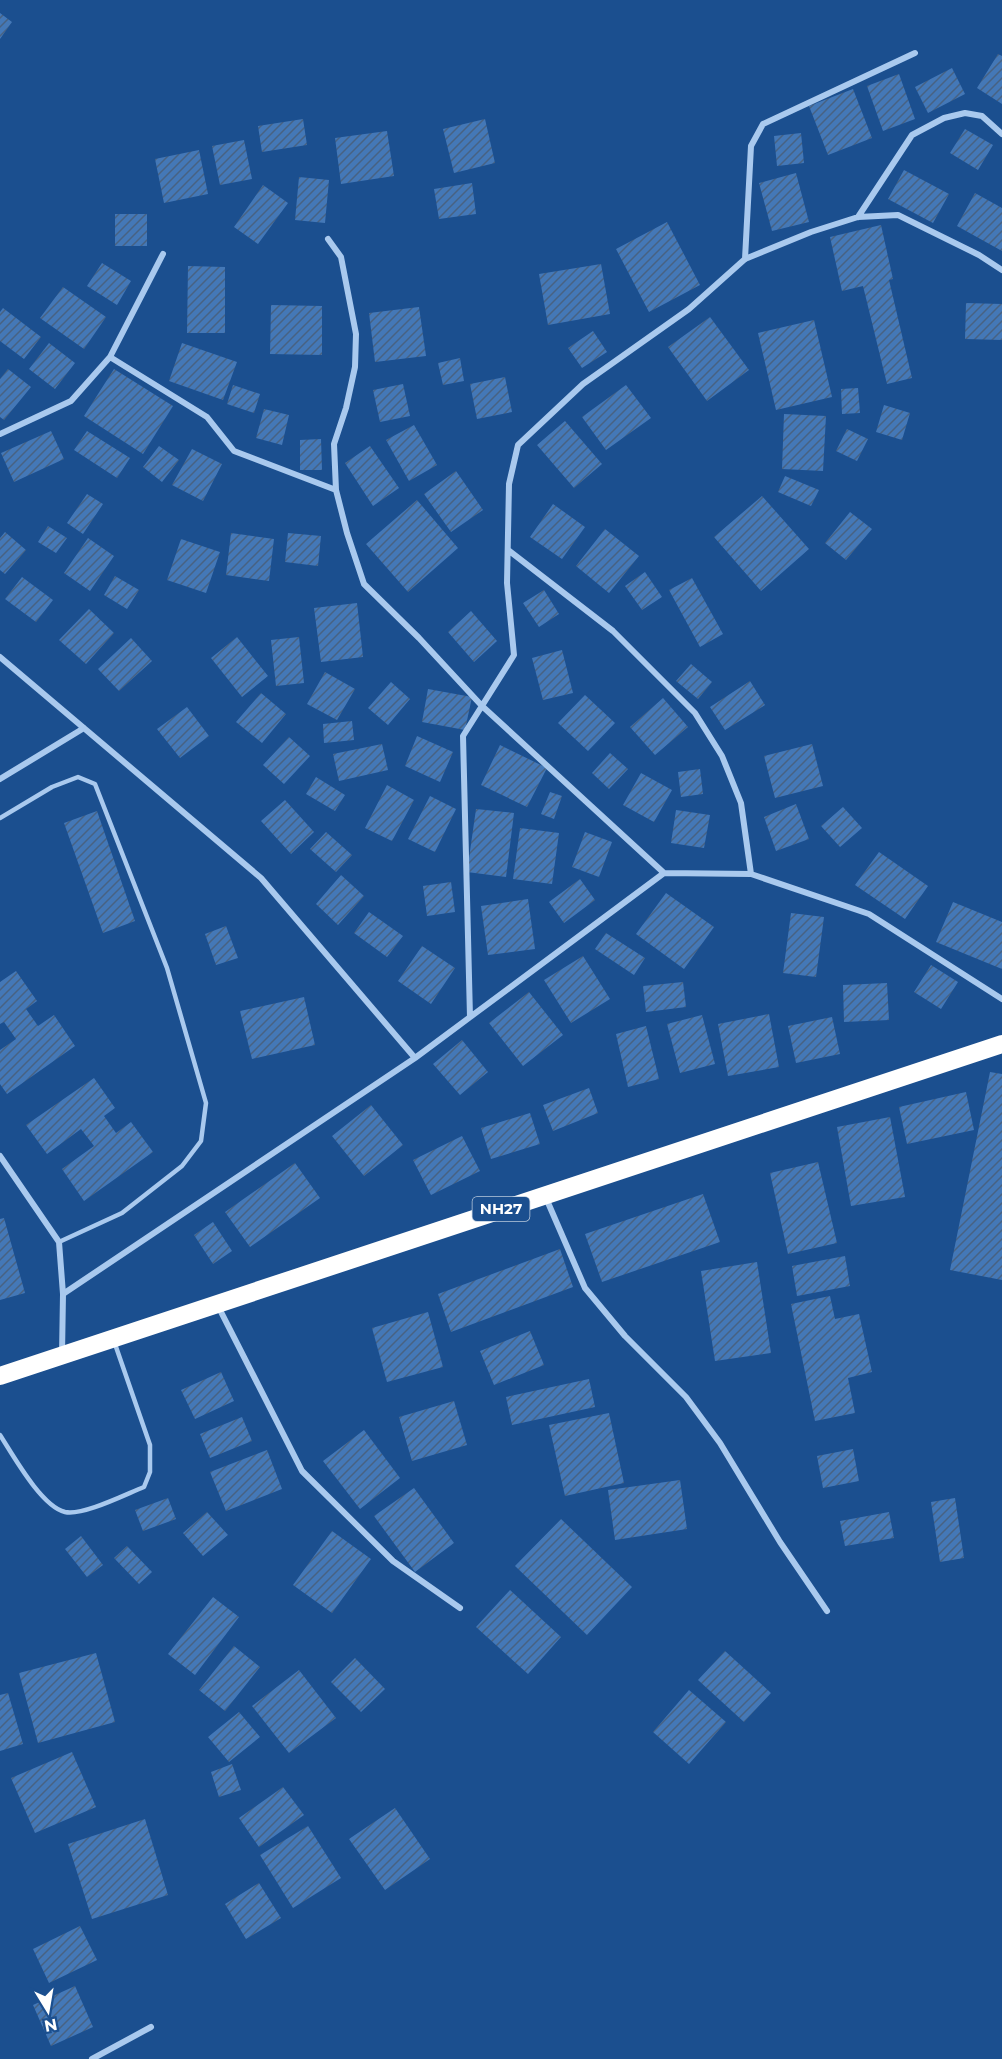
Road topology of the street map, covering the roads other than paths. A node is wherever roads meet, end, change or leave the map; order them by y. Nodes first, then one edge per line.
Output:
1 (915, 53) dead end
2 (1002, 134) edge
3 (858, 217) junction
4 (328, 239) dead end
5 (163, 254) dead end
6 (745, 259) junction
7 (1002, 270) edge
8 (110, 357) junction
9 (0, 434) edge
10 (336, 490) junction
11 (508, 550) junction
12 (0, 657) edge
13 (482, 706) junction
14 (84, 728) junction
15 (0, 779) edge
16 (0, 818) edge
17 (664, 873) junction
18 (752, 874) junction
19 (1002, 999) edge
20 (470, 1017) junction
21 (1002, 1044) edge
22 (415, 1058) junction
23 (0, 1156) edge
24 (545, 1195) junction
25 (59, 1242) junction
26 (63, 1294) junction
27 (216, 1303) junction
28 (112, 1337) junction
29 (62, 1354) junction
30 (0, 1376) edge
31 (0, 1435) edge
32 (460, 1608) dead end
33 (827, 1611) dead end
34 (151, 2027) dead end
35 (92, 2059) edge

1 - 6 street
2 - 3 street
3 - 6 street
3 - 7 street
4 - 10 street
5 - 8 street
6 - 11 street
8 - 9 street
8 - 10 street
10 - 13 street
11 - 13 street
11 - 18 street
12 - 14 street
13 - 17 street
13 - 20 street
14 - 15 street
14 - 22 street
16 - 25 lane
17 - 18 street
17 - 20 street
18 - 19 street
20 - 22 street
21 - 24 highway, NH27
22 - 26 street
23 - 25 street
24 - 27 highway, NH27
24 - 33 street
25 - 26 street
26 - 29 street
27 - 28 highway, NH27
27 - 32 street
28 - 29 highway, NH27
28 - 31 lane
29 - 30 highway, NH27
34 - 35 street

